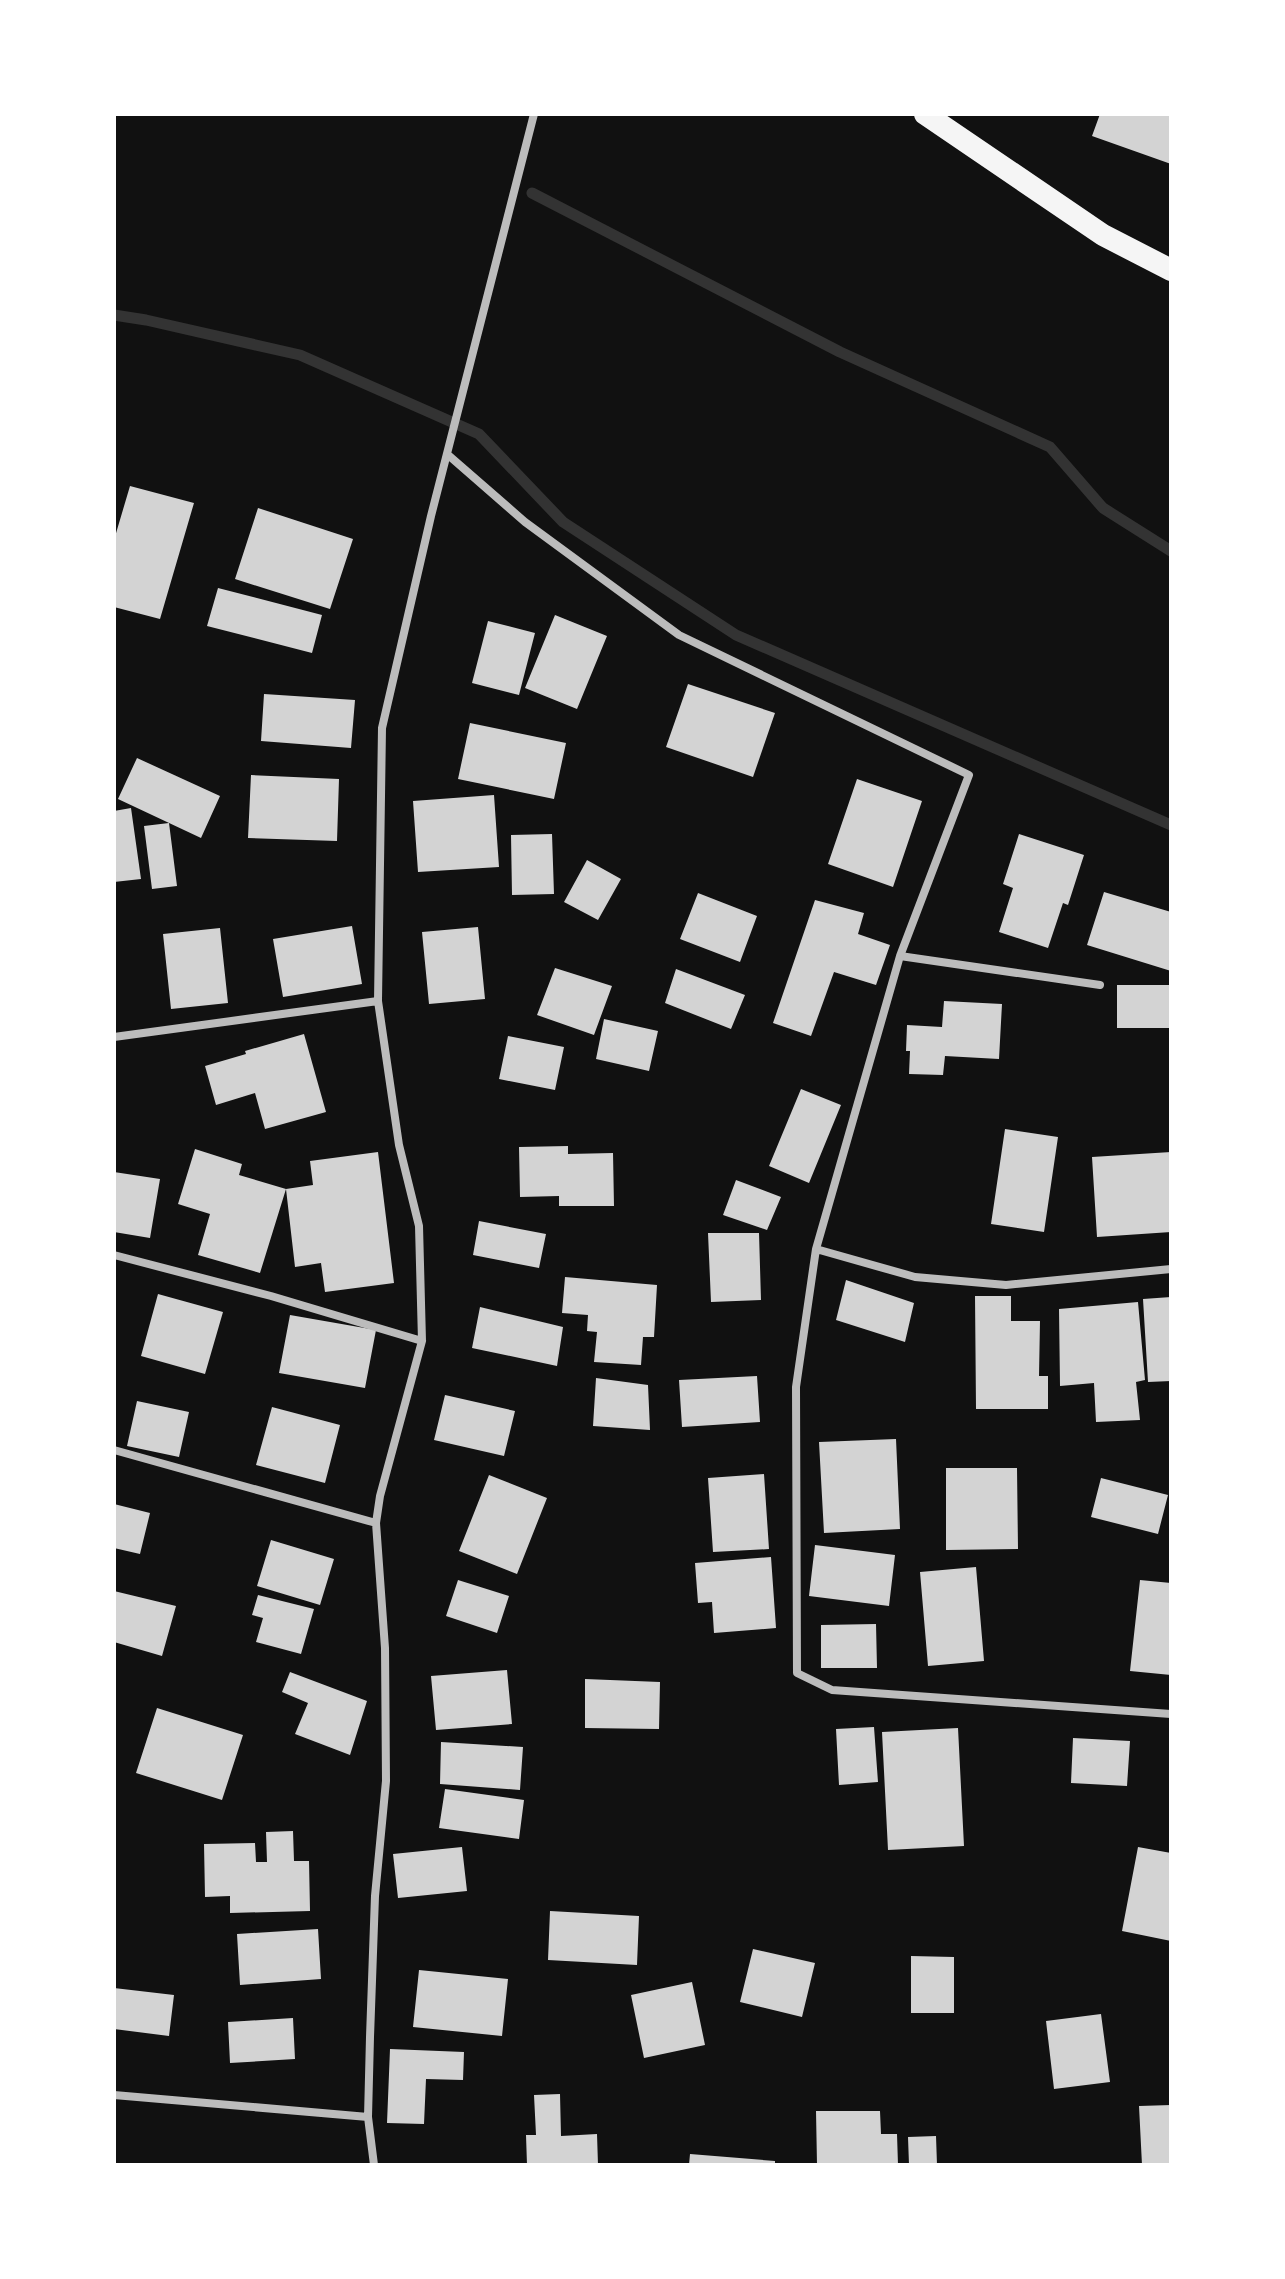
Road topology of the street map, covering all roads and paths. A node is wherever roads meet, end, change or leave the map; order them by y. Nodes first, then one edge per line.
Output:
1 (534, 114) edge
2 (925, 114) edge
3 (1171, 270) edge
4 (447, 454) junction
5 (900, 956) junction
6 (1100, 985) dead end
7 (378, 1001) junction
8 (114, 1037) edge
9 (816, 1249) junction
10 (114, 1255) edge
11 (1171, 1269) edge
12 (422, 1341) junction
13 (114, 1450) edge
14 (376, 1523) junction
15 (1171, 1714) edge
16 (114, 2095) edge
17 (368, 2117) junction
18 (374, 2165) edge

1 - 4 street
2 - 3 highway
4 - 5 street
4 - 7 street
5 - 6 street
5 - 9 street
7 - 8 street
7 - 12 street
9 - 11 street
9 - 15 street
10 - 12 street
12 - 14 street
13 - 14 street
14 - 17 street
16 - 17 street
17 - 18 street

